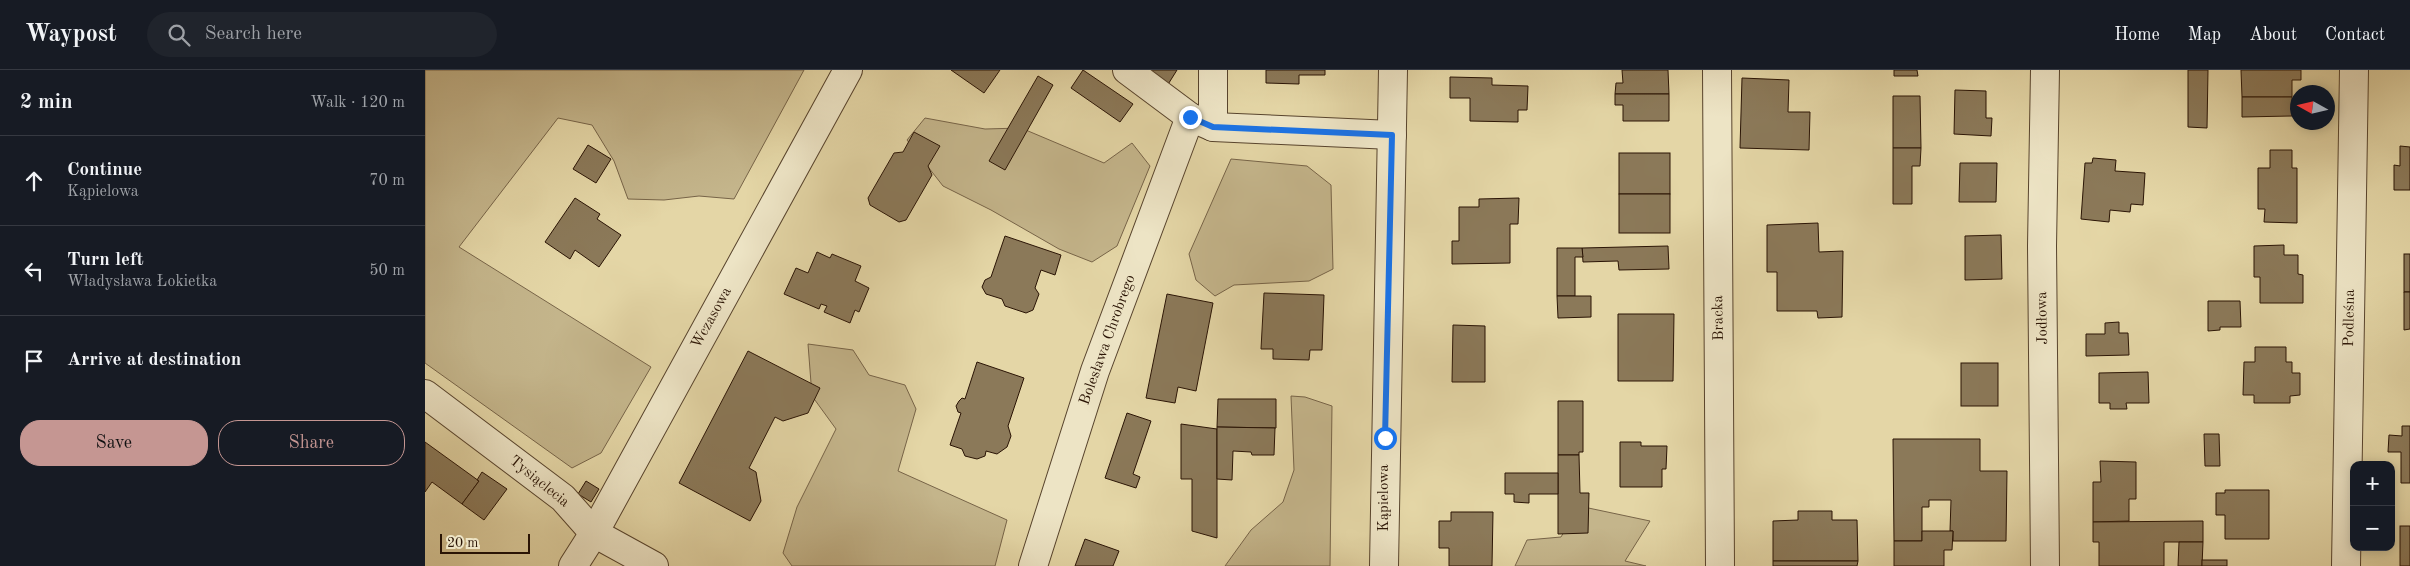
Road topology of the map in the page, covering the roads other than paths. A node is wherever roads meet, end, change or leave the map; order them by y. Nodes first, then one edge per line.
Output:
1 (848, 70) edge
2 (1127, 70) edge
3 (1213, 70) edge
4 (1393, 70) edge
5 (1717, 70) edge
6 (2045, 70) edge
7 (2354, 70) edge
8 (1201, 122) junction
9 (1392, 135) junction
10 (425, 394) edge
11 (594, 533) junction
12 (573, 566) edge
13 (654, 566) edge
14 (1033, 566) edge
15 (1384, 566) edge
16 (1720, 566) edge
17 (2045, 566) edge
18 (2346, 566) edge

1 - 11 street, Wczasowa
2 - 8 street
3 - 8 street
4 - 9 street, Kąpielowa
5 - 16 street, Bracka
6 - 17 street, Jodłowa
7 - 18 street, Podleśna
8 - 9 street
8 - 14 street, Bolesława Chrobrego
9 - 15 street, Kąpielowa
10 - 11 street, Tysiąclecia
11 - 12 street, Wczasowa
11 - 13 street, Tysiąclecia

